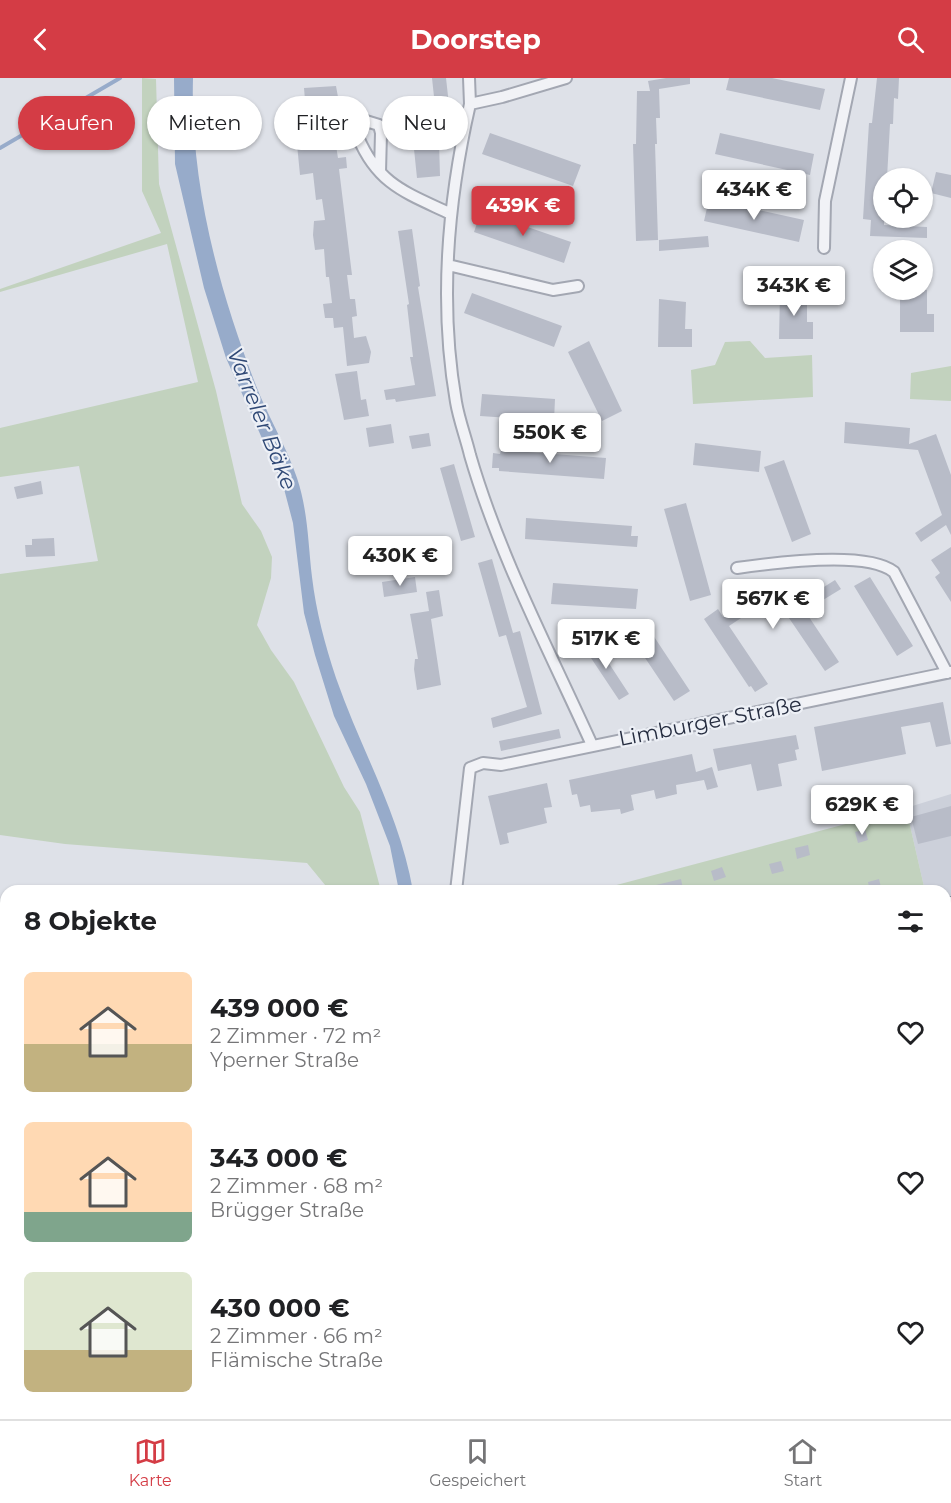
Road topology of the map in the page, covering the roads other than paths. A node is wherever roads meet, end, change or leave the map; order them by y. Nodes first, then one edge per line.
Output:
1 (469, 78) edge
2 (566, 78) edge
3 (851, 78) edge
4 (470, 104) junction
5 (380, 172) dead end
6 (451, 214) junction
7 (824, 248) dead end
8 (448, 265) junction
9 (578, 286) dead end
10 (737, 568) dead end
11 (949, 673) edge
12 (591, 745) junction
13 (457, 885) edge

1 - 4 street
2 - 4 street
3 - 7 street
4 - 6 street
5 - 6 street
6 - 8 street
8 - 9 street
8 - 12 street
10 - 11 street
11 - 12 street, Limburger Straße
12 - 13 street, Limburger Straße

